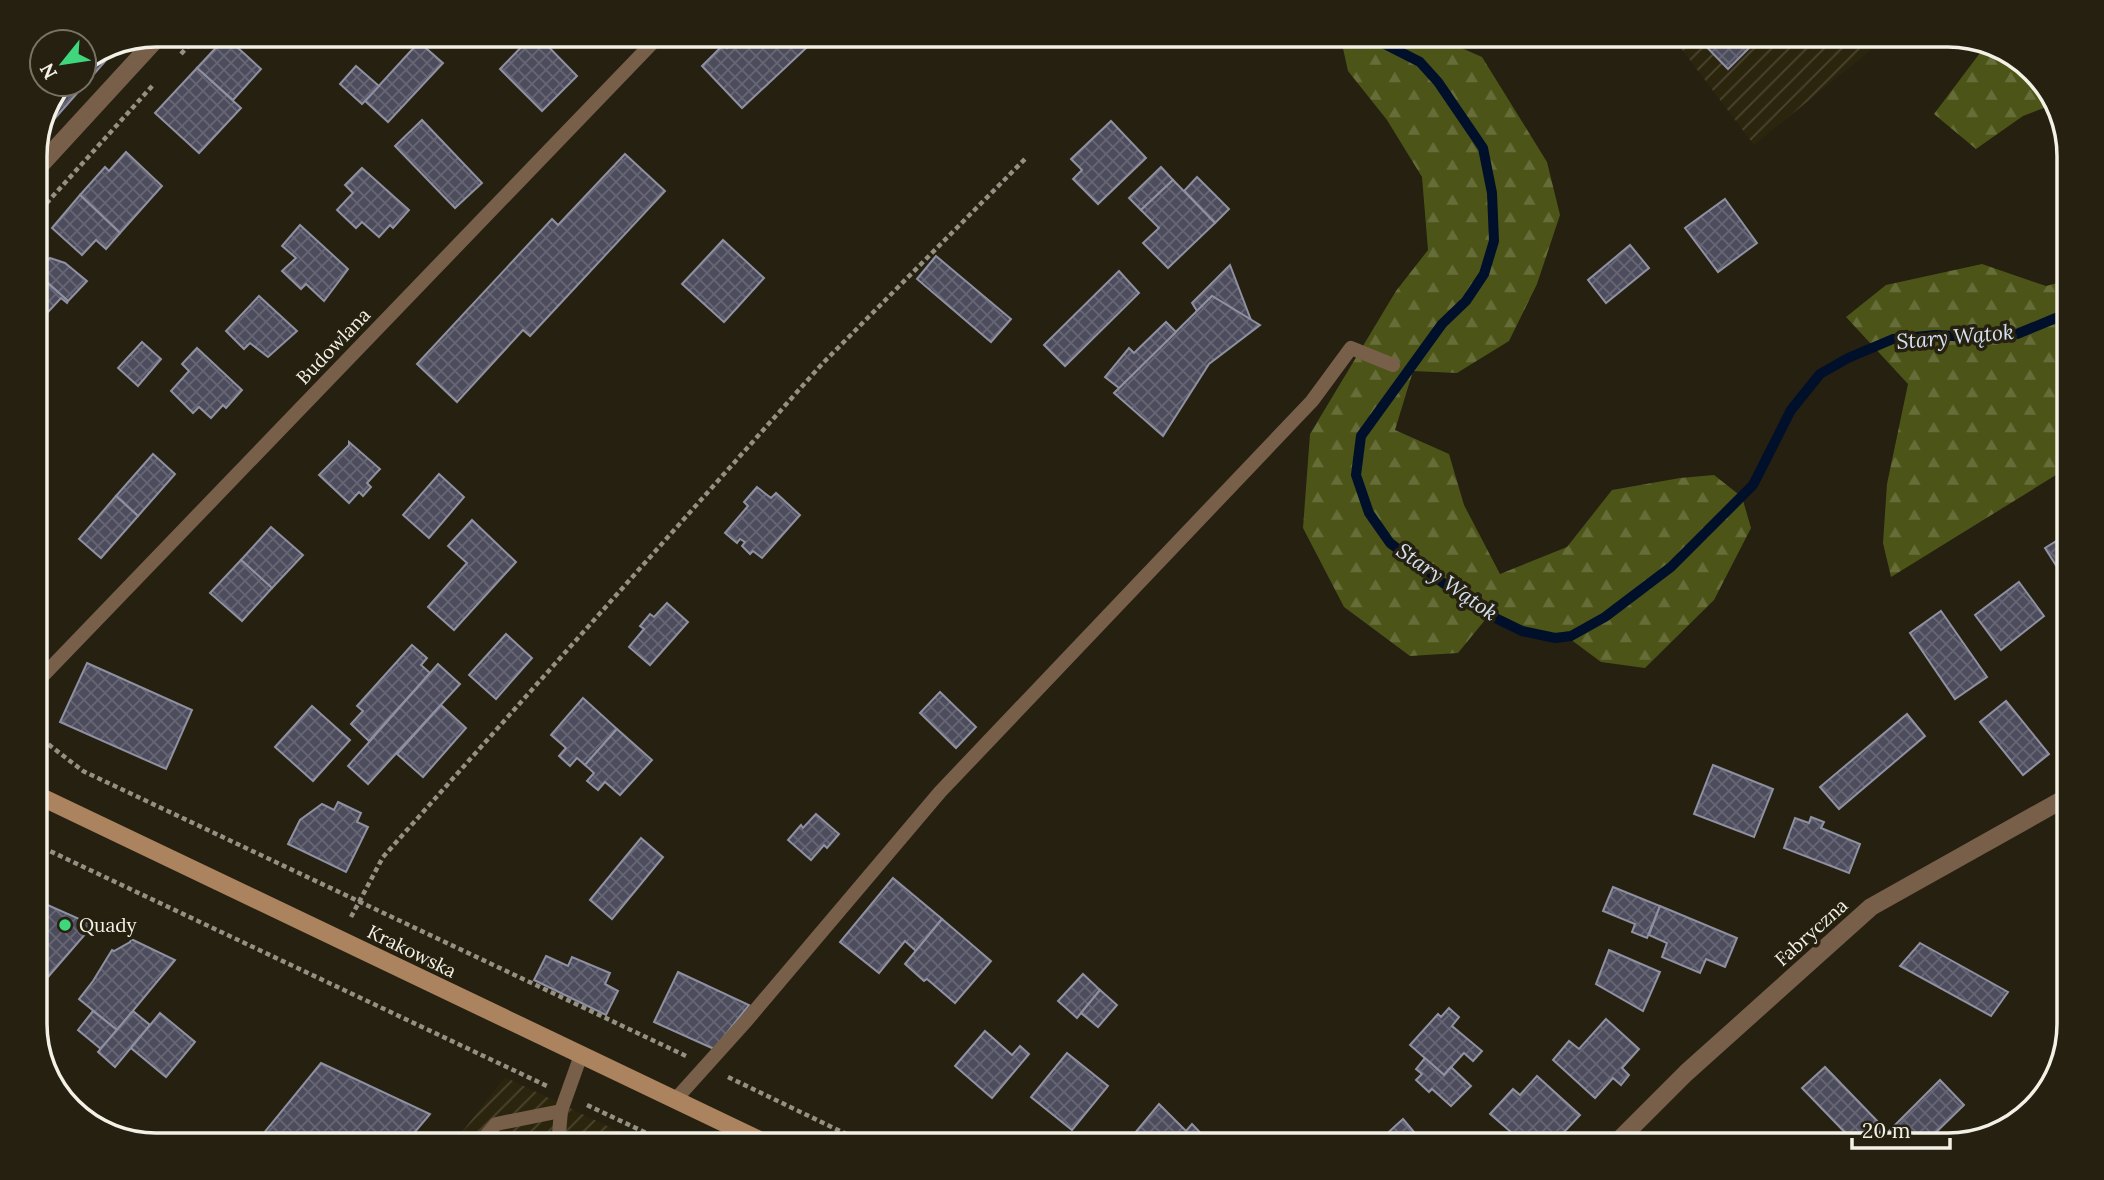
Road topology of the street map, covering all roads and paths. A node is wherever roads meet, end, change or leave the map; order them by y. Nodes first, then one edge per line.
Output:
1 (187, 47) edge
2 (648, 47) edge
3 (147, 48) edge
4 (180, 55) dead end
5 (162, 75) dead end
6 (47, 158) edge
7 (1026, 158) dead end
8 (47, 203) edge
9 (1393, 365) dead end
10 (47, 672) edge
11 (47, 743) edge
12 (47, 800) edge
13 (2057, 803) edge
14 (47, 850) edge
15 (358, 902) junction
16 (581, 1055) junction
17 (706, 1066) junction
18 (566, 1095) junction
19 (675, 1100) junction
20 (561, 1111) junction
21 (488, 1133) edge
22 (559, 1133) edge
23 (647, 1133) edge
24 (745, 1133) edge
25 (844, 1133) edge
26 (1627, 1133) edge

1 - 4 path
2 - 10 lane, Budowlana
3 - 6 street
5 - 8 path
7 - 15 path
9 - 17 lane
11 - 15 path
12 - 16 street, Krakowska
13 - 26 street, Fabryczna
14 - 18 path
15 - 17 path
16 - 18 lane
16 - 19 street, Krakowska
17 - 19 lane
17 - 25 path
18 - 20 lane
18 - 23 path
19 - 24 street, Krakowska
20 - 21 lane
20 - 22 lane

